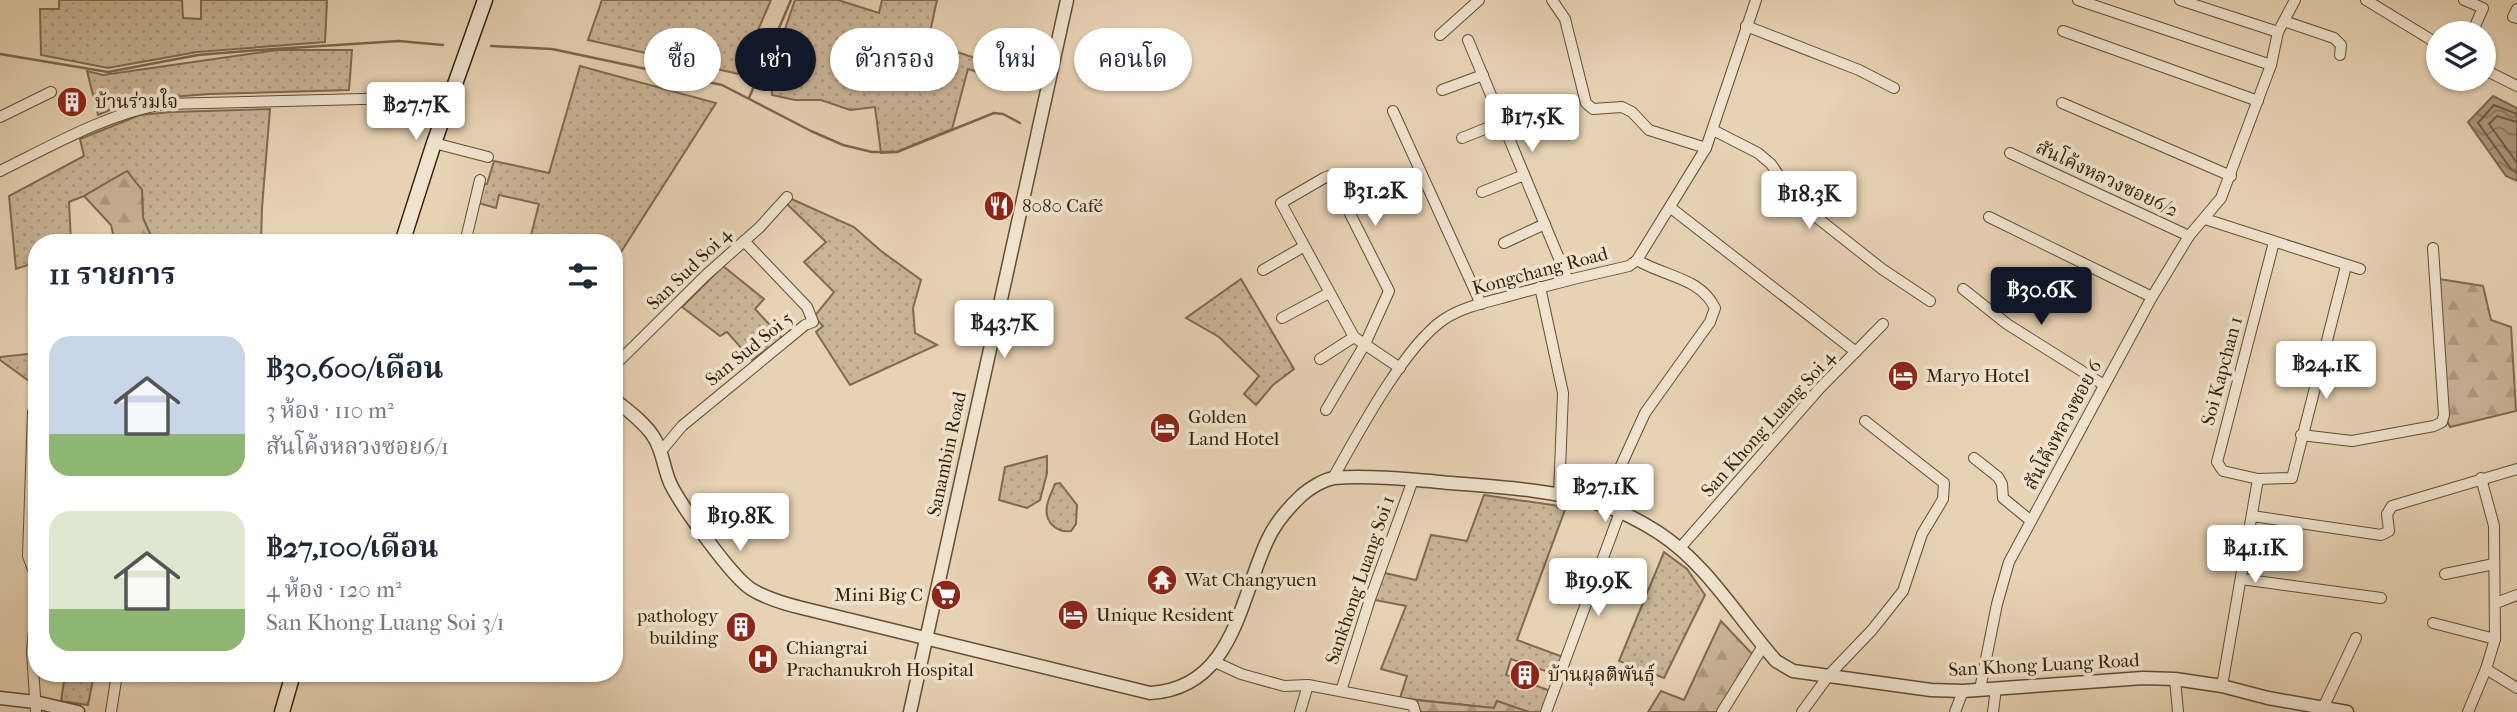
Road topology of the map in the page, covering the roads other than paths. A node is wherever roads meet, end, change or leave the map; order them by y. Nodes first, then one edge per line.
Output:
1 (485, 0) edge
2 (1067, 0) edge
3 (1479, 0) edge
4 (1756, 0) edge
5 (2078, 0) edge
6 (2180, 0) edge
7 (2295, 0) edge
8 (2365, 0) edge
9 (2464, 0) edge
10 (1554, 4) edge
11 (2517, 9) edge
12 (2517, 18) edge
13 (2284, 21) junction
14 (2477, 21) edge
15 (1746, 26) junction
16 (2063, 32) dead end
17 (2278, 32) junction
18 (1440, 35) dead end
19 (2426, 37) edge
20 (1468, 40) dead end
21 (2340, 55) dead end
22 (2271, 65) junction
23 (1483, 75) junction
24 (2496, 76) edge
25 (2517, 86) edge
26 (1894, 88) dead end
27 (1442, 90) dead end
28 (51, 92) dead end
29 (2258, 101) junction
30 (2062, 103) dead end
31 (447, 107) junction
32 (1394, 111) dead end
33 (0, 117) edge
34 (1502, 122) junction
35 (1713, 130) junction
36 (1462, 138) dead end
37 (434, 142) junction
38 (1706, 148) junction
39 (2011, 153) dead end
40 (488, 157) dead end
41 (0, 172) edge
42 (1524, 175) junction
43 (2231, 176) junction
44 (480, 180) dead end
45 (1482, 192) dead end
46 (787, 197) dead end
47 (1671, 208) junction
48 (1989, 217) dead end
49 (2205, 219) junction
50 (1545, 224) junction
51 (405, 234) edge
52 (467, 234) edge
53 (2189, 236) junction
54 (744, 241) junction
55 (2274, 242) junction
56 (1504, 243) dead end
57 (1303, 247) junction
58 (2432, 248) dead end
59 (1637, 260) junction
60 (2346, 266) junction
61 (2360, 269) dead end
62 (1263, 270) dead end
63 (1567, 279) junction
64 (1540, 287) junction
65 (1964, 289) dead end
66 (1328, 293) junction
67 (2152, 297) junction
68 (1930, 301) dead end
69 (1481, 304) junction
70 (1282, 318) dead end
71 (1883, 324) dead end
72 (1354, 337) junction
73 (1365, 344) junction
74 (1856, 352) junction
75 (623, 357) edge
76 (1320, 359) dead end
77 (1400, 368) junction
78 (2104, 385) junction
79 (623, 407) edge
80 (1326, 410) dead end
81 (1865, 421) dead end
82 (2301, 435) junction
83 (662, 450) junction
84 (1974, 458) dead end
85 (2517, 469) edge
86 (1333, 478) junction
87 (2481, 478) junction
88 (2258, 479) junction
89 (1413, 480) junction
90 (1559, 494) junction
91 (1603, 505) junction
92 (1620, 512) junction
93 (2252, 516) junction
94 (2031, 522) junction
95 (28, 532) edge
96 (1680, 548) junction
97 (28, 558) edge
98 (2494, 564) junction
99 (2445, 574) dead end
100 (2241, 579) junction
101 (2517, 595) edge
102 (2381, 598) dead end
103 (2496, 603) junction
104 (2433, 623) dead end
105 (2356, 638) dead end
106 (926, 639) junction
107 (2495, 639) junction
108 (1763, 646) junction
109 (1215, 662) junction
110 (2486, 669) junction
111 (1829, 676) junction
112 (2175, 679) junction
113 (34, 682) edge
114 (116, 682) edge
115 (291, 682) edge
116 (1308, 685) junction
117 (2222, 685) junction
118 (1996, 688) junction
119 (2517, 688) edge
120 (1980, 690) junction
121 (1341, 691) junction
122 (1963, 691) junction
123 (0, 698) edge
124 (35, 707) edge
125 (1414, 708) edge
126 (2314, 709) edge
127 (78, 712) edge
128 (111, 712) edge
129 (282, 712) edge
130 (910, 712) edge
131 (1300, 712) edge
132 (1546, 712) edge
133 (1722, 712) edge
134 (1802, 712) edge
135 (1955, 712) edge
136 (1993, 712) edge
137 (2178, 712) edge
138 (2347, 712) edge
139 (2468, 712) edge

1 - 31 main road
2 - 106 street, Sanambin Road
3 - 18 street
4 - 15 street, Kongchang Road
5 - 22 street
6 - 17 street
7 - 13 street, สันโค้งหลวงซอย 6
8 - 19 street
9 - 14 street
10 - 38 street
11 - 12 street
13 - 17 street, สันโค้งหลวงซอย 6
13 - 21 street
15 - 26 street
15 - 35 street, Kongchang Road
16 - 29 street
17 - 22 street, สันโค้งหลวงซอย 6
20 - 23 street
22 - 29 street, สันโค้งหลวงซอย 6
23 - 27 street
23 - 34 street
24 - 25 street
28 - 33 street
29 - 43 street, สันโค้งหลวงซอย 6
30 - 43 street
31 - 37 main road
31 - 41 street
32 - 69 street
34 - 36 street
34 - 42 street
35 - 38 street, Kongchang Road
35 - 68 street
37 - 40 street
37 - 51 main road
38 - 47 street, Kongchang Road
39 - 53 street, สันโค้งหลวงซอย6/2
42 - 45 street
42 - 50 street
43 - 49 street, สันโค้งหลวงซอย 6
44 - 52 street
46 - 54 street, San Sud Soi 4
47 - 59 street, Kongchang Road
47 - 74 street
48 - 67 street
49 - 53 street, สันโค้งหลวงซอย 6
49 - 55 street
50 - 56 street
50 - 63 street
53 - 67 street, สันโค้งหลวงซอย 6
54 - 75 street, San Sud Soi 4
54 - 83 street, San Sud Soi 5
55 - 60 street
55 - 88 street, Soi Kapchan 1
57 - 62 street
57 - 66 street
57 - 73 street
58 - 82 street
59 - 63 street, Kongchang Road
59 - 91 street
60 - 61 street
60 - 82 street
63 - 64 street, Kongchang Road
64 - 69 street, Kongchang Road
64 - 90 street
65 - 78 street
66 - 70 street
66 - 72 street
67 - 78 street, สันโค้งหลวงซอย 6
69 - 77 street, Kongchang Road
71 - 74 street, San Khong Luang Soi 4
72 - 73 street
72 - 76 street
73 - 77 street
73 - 80 street
74 - 96 street, San Khong Luang Soi 4
77 - 86 street, Kongchang Road
78 - 94 street, สันโค้งหลวงซอย 6
79 - 83 street
81 - 111 street
82 - 88 street, Soi Kapchan 1
83 - 106 street, San Khong Luang Road
84 - 94 street
85 - 87 street
86 - 89 street, San Khong Luang Road
86 - 109 street, San Khong Luang Road
87 - 93 street
87 - 98 street
88 - 93 street
89 - 90 street, San Khong Luang Road
89 - 121 street, Sankhong Luang Soi 1
90 - 91 street, San Khong Luang Road
91 - 92 street, San Khong Luang Road
92 - 96 street, San Khong Luang Road
92 - 132 street
93 - 100 street
94 - 120 street, สันโค้งหลวงซอย 6
95 - 97 street
96 - 108 street, San Khong Luang Road
98 - 99 street
98 - 103 street
100 - 102 street
100 - 117 street
101 - 103 street
103 - 107 street
104 - 107 street
105 - 126 street
106 - 109 street, San Khong Luang Road
106 - 130 street, Sanambin Road
107 - 110 street
108 - 111 street, San Khong Luang Road
108 - 133 street
109 - 116 street
110 - 119 street
110 - 139 street
111 - 122 street, San Khong Luang Road
111 - 134 street
112 - 117 street, San Khong Luang Road
112 - 118 street, San Khong Luang Road
112 - 137 street
113 - 124 street
114 - 128 street
115 - 129 main road
116 - 121 street
116 - 131 street
117 - 126 street, San Khong Luang Road
118 - 120 street, San Khong Luang Road
118 - 136 street
120 - 122 street, San Khong Luang Road
121 - 125 street
122 - 135 street
123 - 124 street
124 - 127 street
126 - 138 street, San Khong Luang Road

